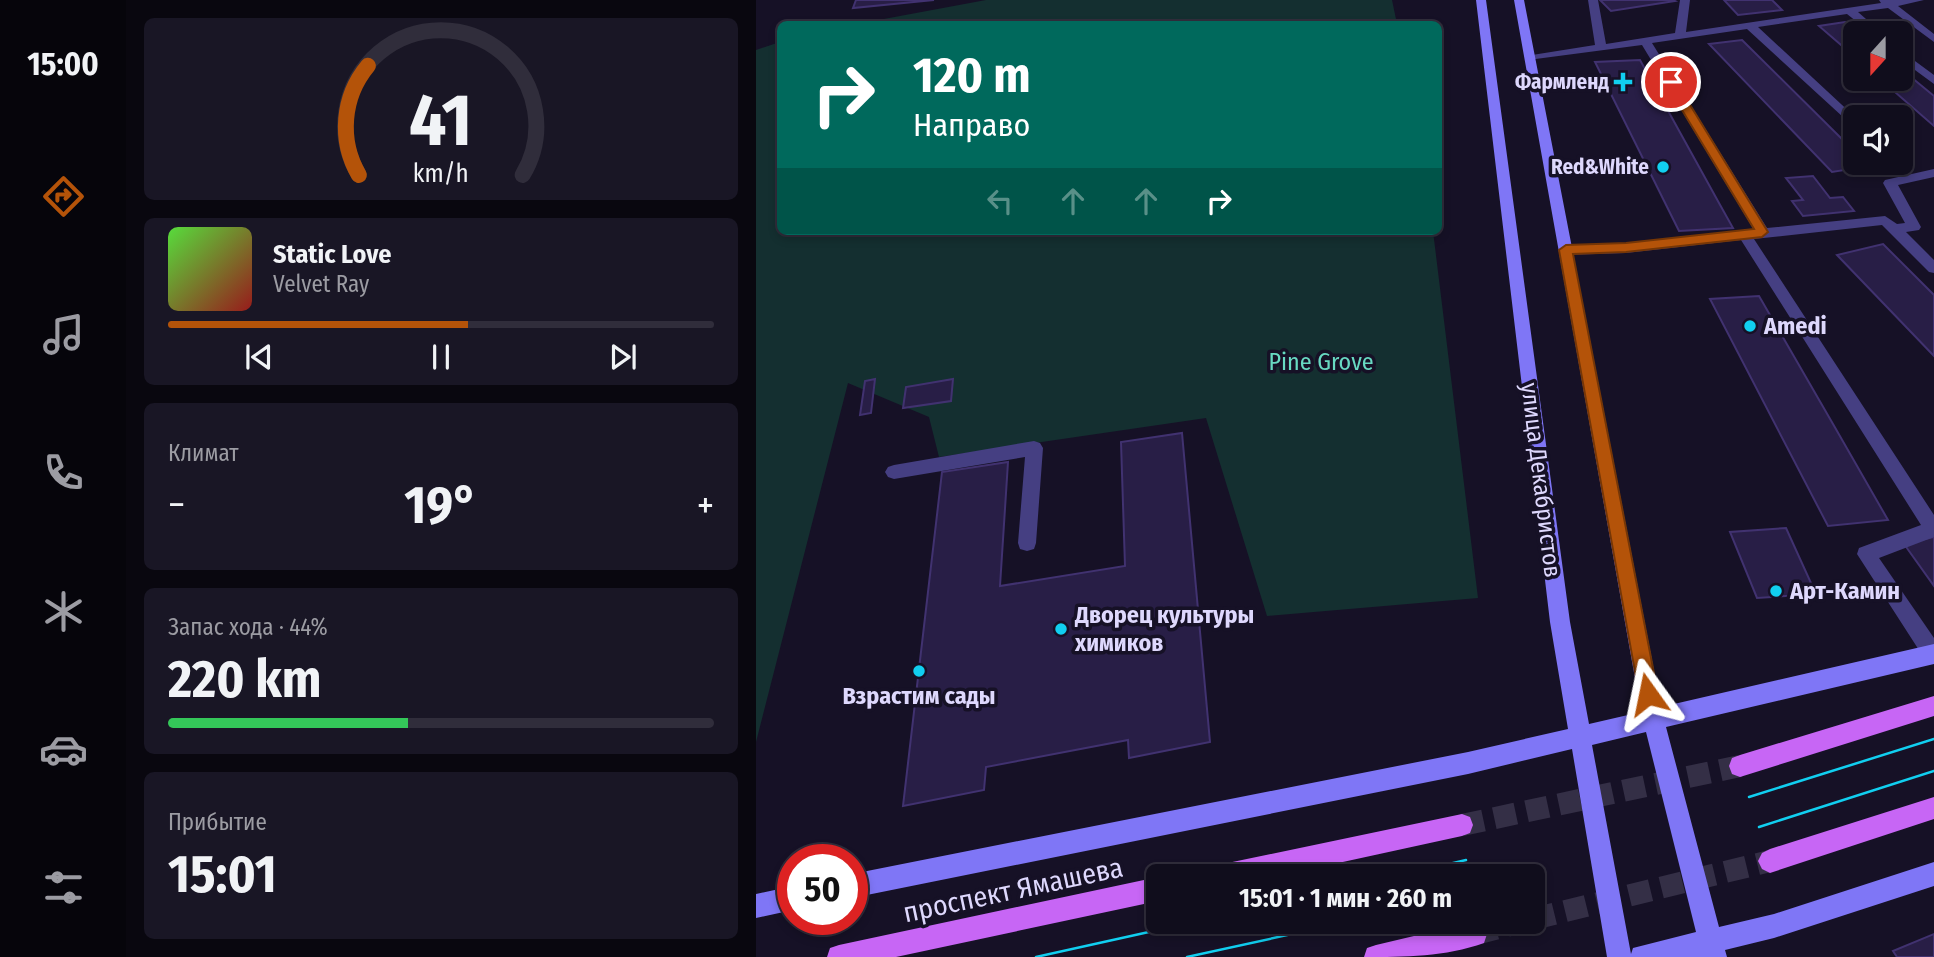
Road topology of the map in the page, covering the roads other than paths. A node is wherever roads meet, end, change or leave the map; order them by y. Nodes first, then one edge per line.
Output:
1 (1481, 0) edge
2 (1519, 0) edge
3 (1593, 0) edge
4 (1685, 0) edge
5 (1919, 0) edge
6 (1886, 2) edge
7 (1849, 10) junction
8 (1862, 21) edge
9 (1749, 25) junction
10 (1680, 36) junction
11 (1934, 39) edge
12 (1646, 40) junction
13 (1601, 47) junction
14 (1532, 58) junction
15 (1913, 64) edge
16 (1934, 81) edge
17 (1843, 113) edge
18 (1934, 173) edge
19 (1893, 229) junction
20 (1753, 233) junction
21 (1566, 250) junction
22 (1934, 268) edge
23 (894, 472) dead end
24 (1933, 529) edge
25 (1027, 543) dead end
26 (1933, 654) edge
27 (1934, 706) edge
28 (1653, 718) junction
29 (1578, 737) junction
30 (1740, 766) tunnel mouth
31 (1934, 808) edge
32 (1462, 825) tunnel mouth
33 (1770, 861) tunnel mouth
34 (1279, 864) edge
35 (1934, 874) edge
36 (868, 883) edge
37 (1146, 893) edge
38 (777, 901) edge
39 (756, 906) edge
40 (1475, 934) tunnel mouth
41 (1713, 948) edge
42 (839, 957) edge
43 (1376, 957) edge
44 (1619, 957) edge
45 (1642, 957) edge

1 - 29 main road, улица Декабристов
2 - 14 main road
3 - 13 lane
4 - 10 lane
5 - 6 lane
6 - 7 lane
6 - 11 lane
7 - 8 lane
7 - 9 lane
9 - 10 lane
9 - 17 lane
10 - 12 lane
12 - 13 lane
12 - 20 lane
13 - 14 lane
14 - 21 main road
15 - 16 lane
18 - 19 lane
19 - 20 lane
19 - 22 lane
20 - 21 lane
20 - 24 lane
21 - 28 main road
23 - 25 lane
24 - 26 lane
26 - 28 main road
27 - 30 main road
28 - 29 main road
28 - 41 main road
29 - 36 main road
29 - 44 main road, улица Декабристов
31 - 33 main road
32 - 34 main road
35 - 41 main road
37 - 42 main road, проспект Ямашева
38 - 39 main road
40 - 43 main road
41 - 45 main road

